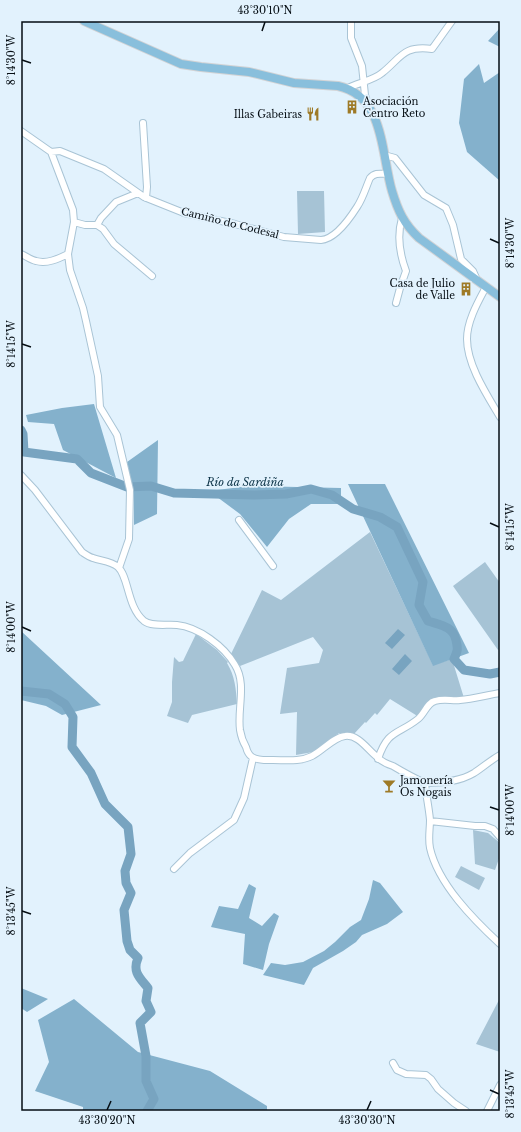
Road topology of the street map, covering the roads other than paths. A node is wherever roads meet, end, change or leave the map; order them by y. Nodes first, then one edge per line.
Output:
1 (84, 21) edge
2 (351, 21) edge
3 (452, 21) edge
4 (364, 81) junction
5 (348, 88) junction
6 (357, 94) junction
7 (368, 105) junction
8 (143, 124) dead end
9 (21, 131) edge
10 (51, 152) junction
11 (384, 155) junction
12 (388, 174) junction
13 (138, 193) junction
14 (146, 198) junction
15 (402, 218) junction
16 (74, 222) junction
17 (97, 225) junction
18 (21, 254) edge
19 (68, 254) junction
20 (152, 276) dead end
21 (478, 281) junction
22 (486, 287) junction
23 (500, 297) edge
24 (396, 303) dead end
25 (500, 418) edge
26 (21, 475) edge
27 (238, 520) dead end
28 (273, 566) dead end
29 (119, 568) junction
30 (500, 693) edge
31 (500, 755) edge
32 (253, 758) junction
33 (378, 759) junction
34 (425, 783) junction
35 (430, 820) junction
36 (500, 837) edge
37 (174, 869) dead end
38 (500, 944) edge
39 (393, 1063) dead end
40 (500, 1085) edge
41 (466, 1111) edge
42 (487, 1111) edge

1 - 5 main road
2 - 4 street
3 - 4 street
4 - 5 street
4 - 6 street
4 - 7 street
5 - 6 main road
6 - 7 main road
7 - 11 main road
8 - 14 street
9 - 10 street
10 - 13 street, Camiño do Codesal
10 - 16 street
11 - 12 main road
11 - 21 street
12 - 14 street, Camiño do Codesal
12 - 15 main road
13 - 14 street, Camiño do Codesal
13 - 17 street
15 - 21 main road
15 - 24 street
16 - 17 street
16 - 19 street
17 - 20 street
18 - 19 street
19 - 29 street
21 - 22 main road
22 - 23 main road
22 - 25 street
26 - 29 street
27 - 28 street
29 - 32 street
30 - 33 street
31 - 34 street
32 - 33 street
32 - 37 street
33 - 34 street
34 - 35 street
35 - 36 street
35 - 38 street
39 - 41 street
40 - 42 street

